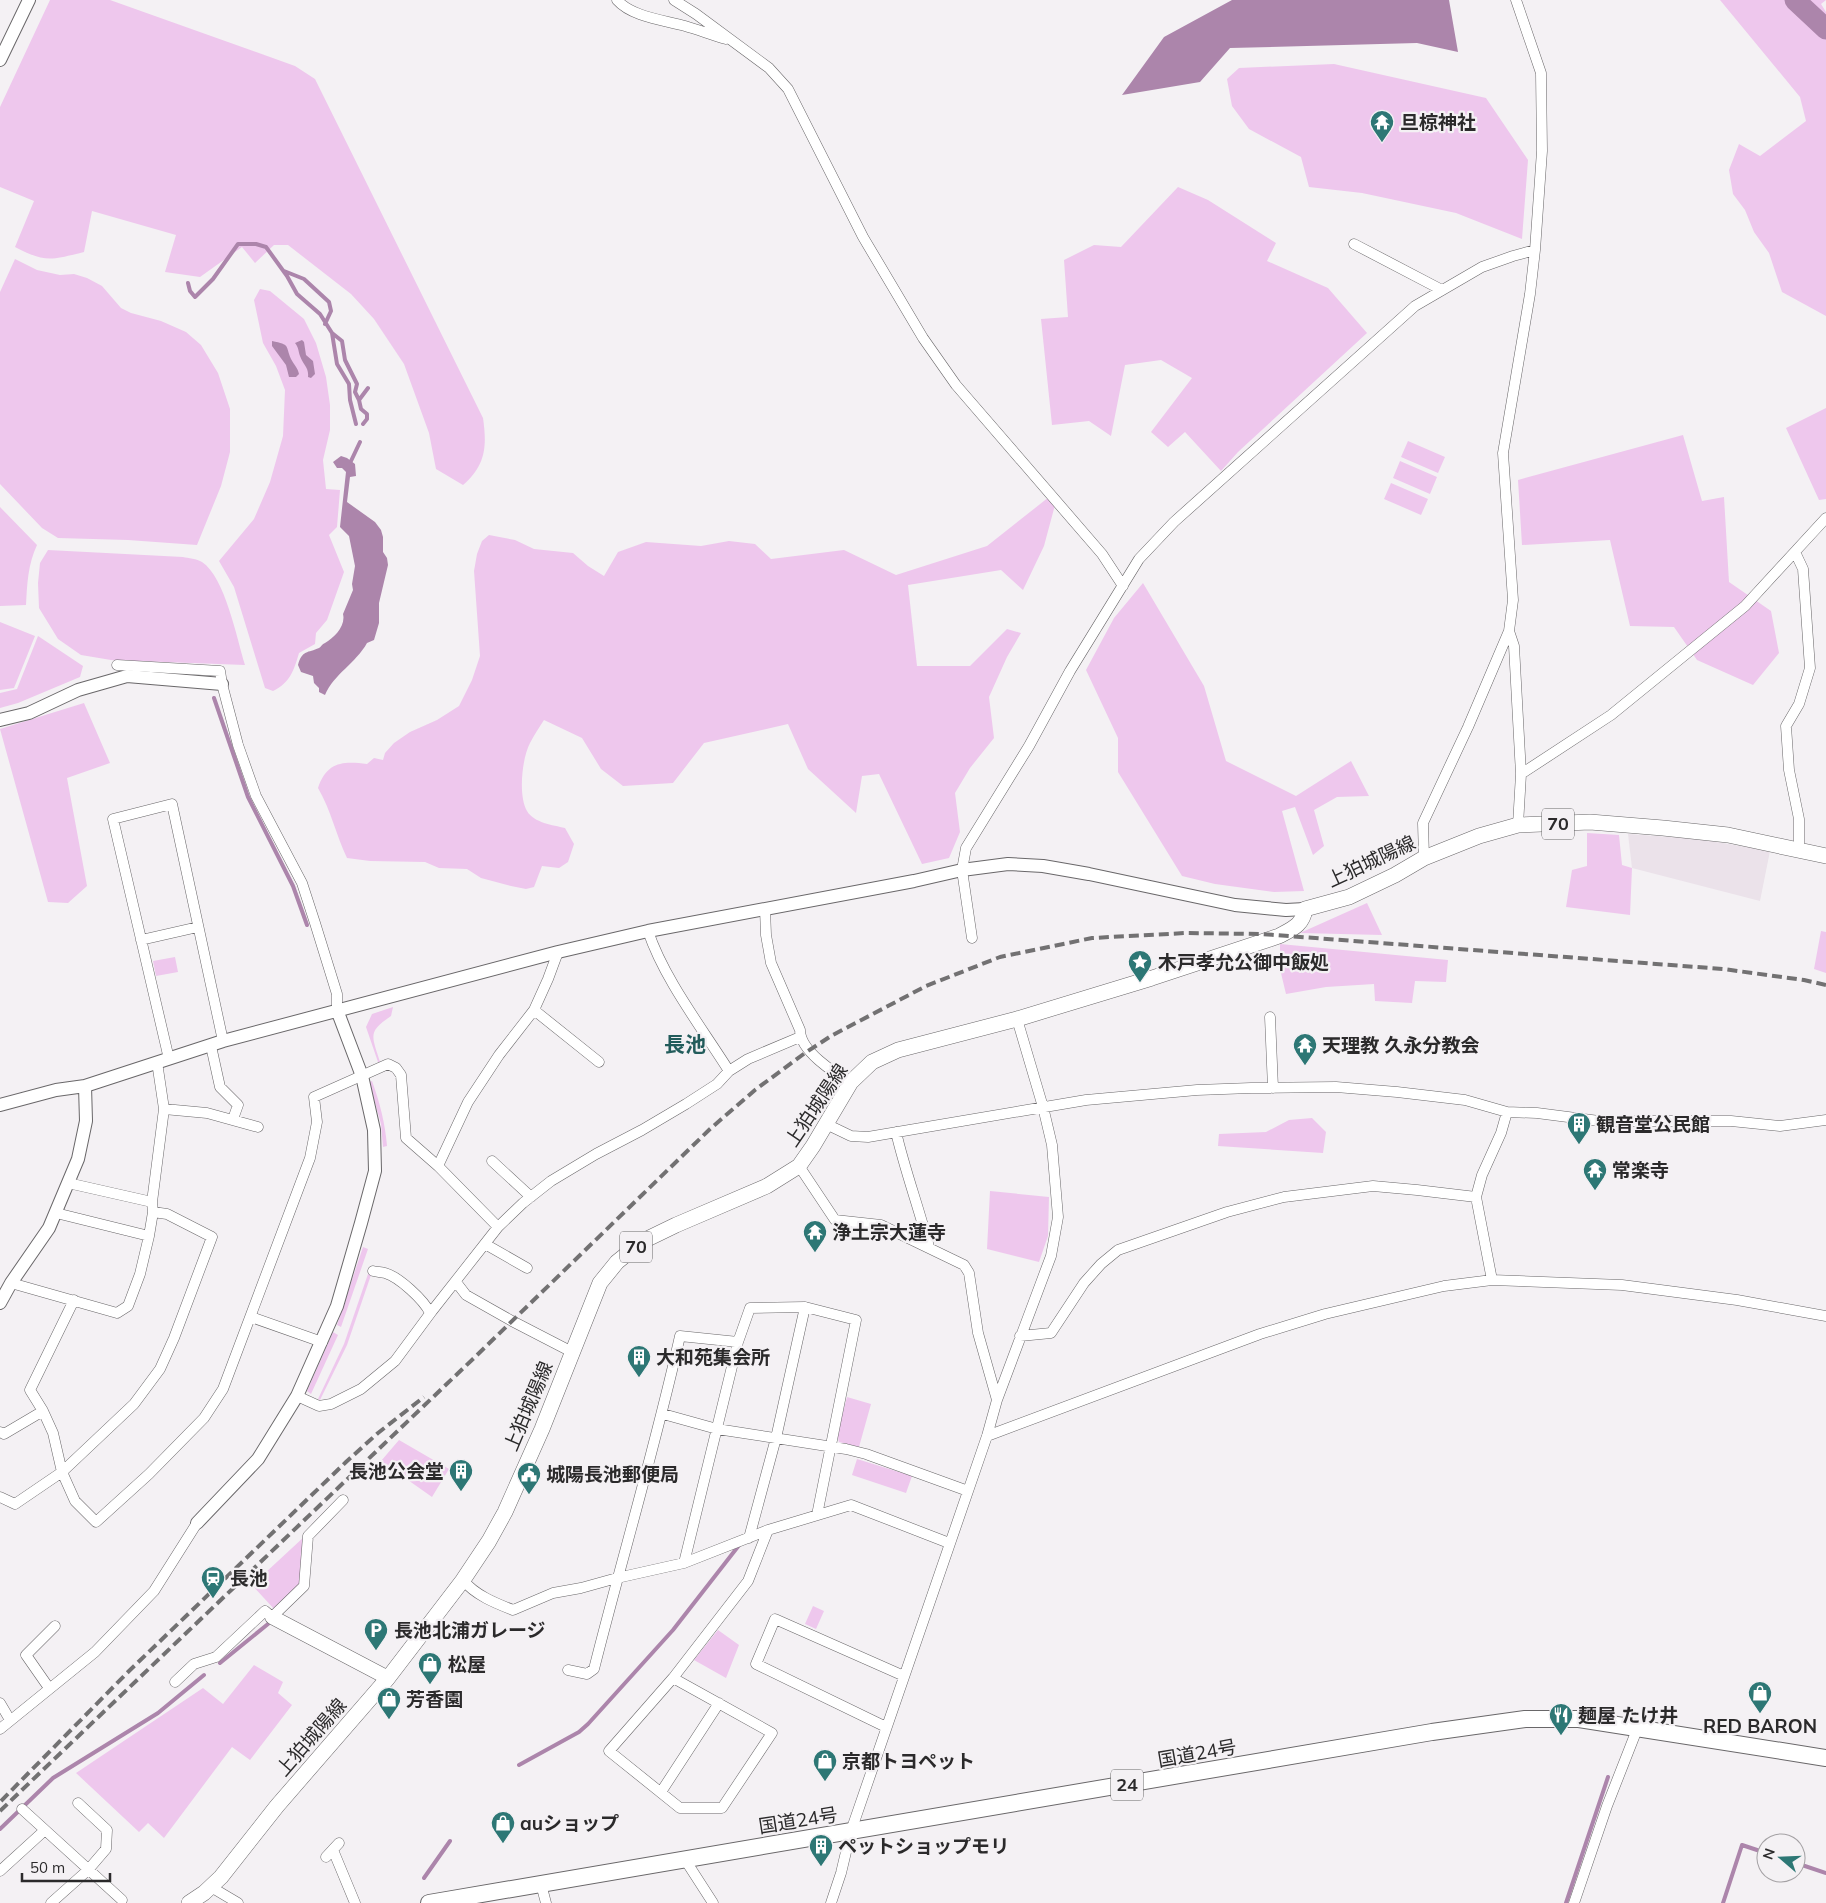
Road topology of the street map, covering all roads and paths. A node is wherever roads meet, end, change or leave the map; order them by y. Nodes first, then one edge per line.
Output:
1 (29, 0) edge
2 (617, 0) edge
3 (674, 0) edge
4 (1516, 0) edge
5 (736, 42) junction
6 (0, 60) edge
7 (1354, 244) dead end
8 (1536, 250) junction
9 (1442, 290) junction
10 (1826, 518) edge
11 (1795, 552) junction
12 (1123, 586) junction
13 (1509, 631) junction
14 (117, 665) dead end
15 (222, 684) junction
16 (0, 720) edge
17 (1521, 774) junction
18 (1518, 825) junction
19 (1799, 849) junction
20 (1826, 856) edge
21 (1424, 858) junction
22 (962, 870) junction
23 (765, 909) junction
24 (1305, 909) junction
25 (198, 927) junction
26 (648, 931) junction
27 (972, 938) dead end
28 (141, 940) junction
29 (558, 952) junction
30 (337, 1010) junction
31 (534, 1010) junction
32 (1270, 1017) dead end
33 (1016, 1019) junction
34 (800, 1037) junction
35 (223, 1041) junction
36 (210, 1046) junction
37 (163, 1061) junction
38 (599, 1062) dead end
39 (729, 1071) junction
40 (362, 1076) junction
41 (851, 1082) junction
42 (85, 1086) junction
43 (1273, 1088) junction
44 (0, 1105) edge
45 (1043, 1107) junction
46 (164, 1109) junction
47 (1507, 1112) junction
48 (232, 1118) junction
49 (1826, 1120) edge
50 (826, 1124) junction
51 (258, 1126) dead end
52 (896, 1132) junction
53 (492, 1161) dead end
54 (438, 1166) junction
55 (799, 1166) junction
56 (68, 1183) junction
57 (531, 1197) junction
58 (1476, 1198) junction
59 (152, 1207) junction
60 (56, 1213) junction
61 (498, 1227) junction
62 (149, 1236) junction
63 (486, 1244) junction
64 (929, 1247) junction
65 (527, 1268) dead end
66 (373, 1271) dead end
67 (1492, 1280) junction
68 (456, 1282) junction
69 (11, 1284) junction
70 (74, 1300) junction
71 (0, 1303) edge
72 (805, 1307) junction
73 (430, 1313) junction
74 (1826, 1316) edge
75 (251, 1317) junction
76 (1020, 1336) junction
77 (322, 1342) junction
78 (738, 1342) junction
79 (572, 1352) junction
80 (297, 1396) junction
81 (996, 1400) junction
82 (43, 1411) junction
83 (663, 1414) junction
84 (717, 1429) junction
85 (0, 1432) edge
86 (987, 1436) junction
87 (776, 1438) junction
88 (829, 1447) junction
89 (62, 1472) junction
90 (968, 1492) junction
91 (0, 1497) edge
92 (343, 1500) dead end
93 (817, 1515) junction
94 (197, 1523) joint
95 (768, 1530) junction
96 (749, 1538) junction
97 (950, 1542) junction
98 (684, 1563) junction
99 (617, 1578) junction
100 (463, 1580) junction
101 (272, 1617) junction
102 (55, 1626) dead end
103 (568, 1670) dead end
104 (904, 1676) junction
105 (388, 1678) junction
106 (673, 1678) junction
107 (176, 1682) dead end
108 (49, 1688) junction
109 (0, 1704) edge
110 (719, 1704) junction
111 (10, 1720) junction
112 (886, 1727) junction
113 (1638, 1727) junction
114 (0, 1728) edge
115 (1826, 1758) edge
116 (661, 1792) junction
117 (78, 1803) dead end
118 (22, 1809) dead end
119 (45, 1830) junction
120 (851, 1831) junction
121 (333, 1850) dead end
122 (684, 1858) junction
123 (88, 1870) junction
124 (0, 1871) edge
125 (541, 1884) junction
126 (211, 1887) junction
127 (122, 1900) dead end
128 (51, 1903) edge
129 (189, 1903) edge
130 (238, 1903) edge
131 (355, 1903) edge
132 (429, 1903) edge
133 (546, 1903) edge
134 (713, 1903) edge
135 (830, 1903) edge
136 (1574, 1903) edge

1 - 6 street
2 - 5 street
3 - 5 street
4 - 8 street
5 - 12 street
7 - 9 street
8 - 9 street
8 - 13 street
9 - 12 street
10 - 11 street
11 - 17 street
11 - 19 street
12 - 22 street
13 - 17 street
13 - 21 street
14 - 15 street
15 - 16 street
15 - 30 street
17 - 18 street
18 - 19 main road, 上狛城陽線 / 70
18 - 21 main road, 上狛城陽線 / 70
19 - 20 main road, 上狛城陽線 / 70
21 - 24 main road, 上狛城陽線 / 70
22 - 23 street
22 - 24 street
22 - 27 street
23 - 26 street
23 - 34 street
24 - 33 main road, 上狛城陽線 / 70
25 - 28 street
25 - 28 street
25 - 35 street
26 - 29 street
26 - 39 street
28 - 37 street
29 - 30 street
29 - 31 street
30 - 35 street
30 - 40 street
31 - 38 street
31 - 54 street
32 - 43 street
33 - 41 main road, 上狛城陽線 / 70
33 - 45 street
34 - 39 street
34 - 41 street
35 - 36 street
36 - 37 street
36 - 48 street
37 - 42 street
37 - 46 street
39 - 57 street
40 - 54 street
40 - 75 street
40 - 77 street
41 - 50 main road, 上狛城陽線 / 70
42 - 44 street
42 - 56 street
43 - 45 street
43 - 47 street
45 - 52 street
45 - 76 street
46 - 48 street
46 - 59 street
47 - 49 street
47 - 58 street
48 - 51 street
50 - 52 street
50 - 55 main road, 上狛城陽線 / 70
52 - 64 street
53 - 57 street
54 - 61 street
55 - 64 street
55 - 79 main road, 上狛城陽線 / 70
56 - 59 street
56 - 60 street
57 - 61 street
58 - 67 street
58 - 76 street
59 - 62 street
59 - 89 street
60 - 62 street
60 - 69 street
61 - 63 street
62 - 70 street
63 - 65 street
63 - 68 street
64 - 81 street
66 - 73 street
67 - 74 street
67 - 86 street
68 - 73 street
68 - 79 street
69 - 70 street
69 - 71 street
70 - 82 street
72 - 78 street
72 - 87 street
72 - 88 street
73 - 80 street
75 - 77 street
75 - 89 street
76 - 81 street
77 - 80 street
78 - 83 street
78 - 84 street
79 - 100 main road, 上狛城陽線 / 70
80 - 94 street
81 - 86 street
82 - 85 street
82 - 89 street
83 - 84 street
83 - 99 street
84 - 87 street
84 - 98 street
86 - 90 street
87 - 88 street
87 - 96 street
88 - 90 street
88 - 93 street
89 - 91 street
90 - 97 street
92 - 101 street
93 - 95 street
93 - 97 street
94 - 108 street
95 - 96 street
95 - 106 street
96 - 98 street
97 - 104 street
98 - 99 street
99 - 100 street
99 - 103 street
100 - 105 main road, 上狛城陽線 / 70
101 - 105 main road
101 - 107 street
102 - 108 street
104 - 112 street
104 - 112 street
105 - 126 main road, 上狛城陽線 / 70
106 - 110 street
106 - 116 street
108 - 111 street
109 - 111 street
110 - 116 street
110 - 116 street
111 - 114 street
112 - 120 street
113 - 115 highway, 国道24号 / 24
113 - 120 highway, 国道24号 / 24
113 - 136 street
117 - 123 street
118 - 119 street
119 - 123 street
119 - 124 street
120 - 122 highway, 国道24号 / 24
120 - 135 street
121 - 131 street
122 - 125 highway, 国道24号 / 24
122 - 134 street
123 - 127 street
123 - 128 street
125 - 132 highway, 国道24号 / 24
125 - 133 street
126 - 129 main road, 上狛城陽線 / 70
126 - 130 street

